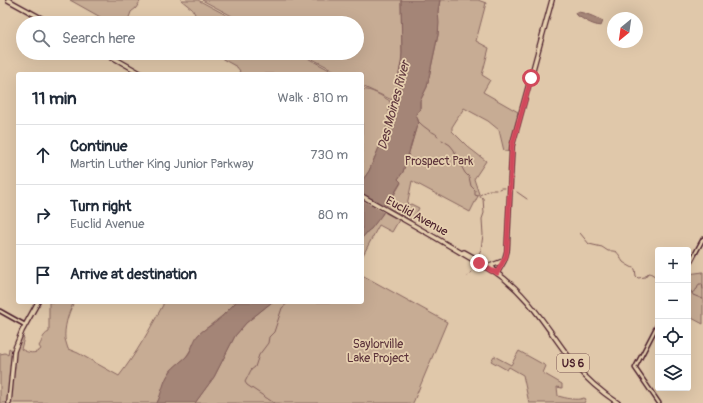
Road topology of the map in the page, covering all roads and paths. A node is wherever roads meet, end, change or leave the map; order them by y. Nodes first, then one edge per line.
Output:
1 (8, 0) edge
2 (552, 0) edge
3 (37, 16) edge
4 (117, 60) edge
5 (138, 72) edge
6 (364, 197) edge
7 (703, 239) edge
8 (462, 253) junction
9 (504, 261) junction
10 (691, 261) edge
11 (490, 266) junction
12 (495, 272) junction
13 (37, 304) edge
14 (0, 311) edge
15 (25, 325) junction
16 (655, 330) edge
17 (9, 403) edge
18 (618, 403) edge
19 (659, 403) edge

1 - 3 main road
2 - 9 main road
4 - 5 main road
6 - 8 main road, Euclid Avenue / US 6
7 - 10 street
8 - 11 main road, Euclid Avenue / US 6
8 - 12 main road, Euclid Avenue / US 6
9 - 11 main road
9 - 12 main road
11 - 12 main road, Euclid Avenue / US 6
12 - 18 main road, US 6
13 - 15 main road
14 - 15 street
15 - 17 main road
16 - 19 street

